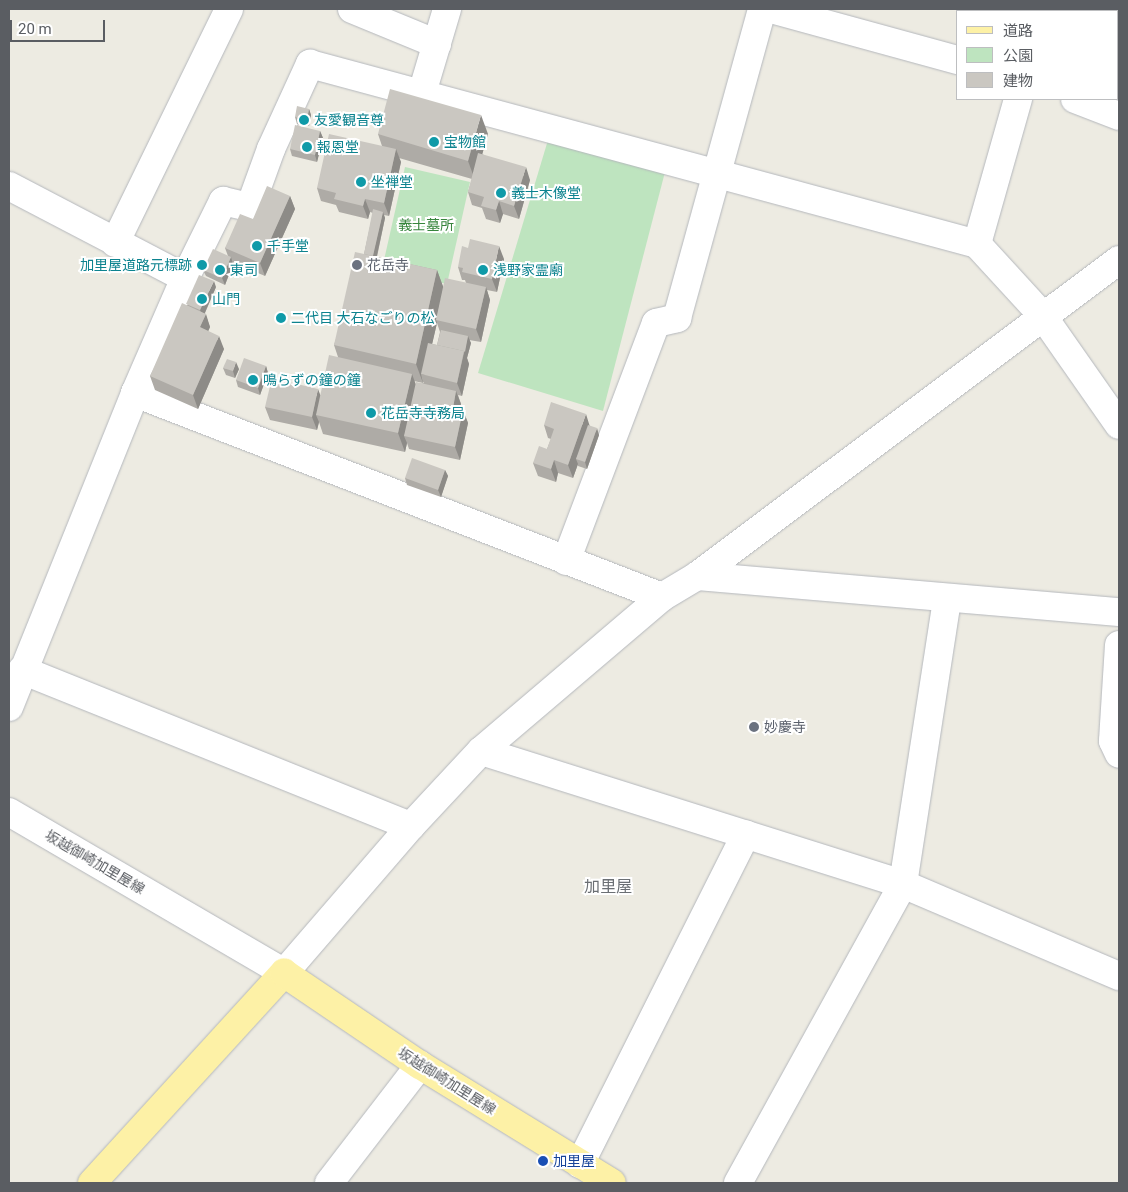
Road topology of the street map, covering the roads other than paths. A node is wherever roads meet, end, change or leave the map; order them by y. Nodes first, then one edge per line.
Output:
1 (229, 9) edge
2 (352, 9) edge
3 (447, 9) edge
4 (762, 9) edge
5 (771, 9) edge
6 (437, 44) junction
7 (956, 60) edge
8 (422, 92) junction
9 (1018, 100) edge
10 (1078, 100) edge
11 (1119, 116) edge
12 (719, 173) junction
13 (9, 186) edge
14 (115, 243) junction
15 (977, 244) junction
16 (1119, 260) edge
17 (185, 278) junction
18 (1042, 315) junction
19 (135, 393) junction
20 (1119, 425) edge
21 (566, 561) junction
22 (697, 576) junction
23 (662, 597) junction
24 (947, 599) junction
25 (1119, 612) edge
26 (1119, 645) edge
27 (22, 670) junction
28 (9, 707) edge
29 (480, 751) junction
30 (1119, 754) edge
31 (9, 812) edge
32 (411, 826) junction
33 (746, 834) junction
34 (904, 884) junction
35 (284, 973) junction
36 (1119, 976) edge
37 (420, 1065) junction
38 (580, 1164) junction
39 (92, 1183) edge
40 (329, 1183) edge
41 (612, 1183) edge
42 (738, 1183) edge

1 - 14 street
2 - 6 street
3 - 6 street
4 - 12 street
5 - 7 street
6 - 8 street
8 - 12 street
8 - 17 street
9 - 15 street
10 - 11 street
12 - 15 street
12 - 21 street
13 - 14 street
14 - 17 street
15 - 18 street
16 - 18 street
17 - 19 street
18 - 20 street
18 - 22 street
19 - 21 street
19 - 27 street
21 - 23 street
22 - 23 street
22 - 24 street
23 - 29 street
24 - 25 street
24 - 34 street
26 - 30 street
27 - 28 street
27 - 32 street
29 - 32 street
29 - 33 street
31 - 35 street, 坂越御崎加里屋線
32 - 35 street
33 - 34 street
33 - 38 street
34 - 36 street
34 - 42 street
35 - 37 main road, 坂越御崎加里屋線
35 - 39 main road
37 - 38 main road, 坂越御崎加里屋線
37 - 40 street
38 - 41 main road, 坂越御崎加里屋線

